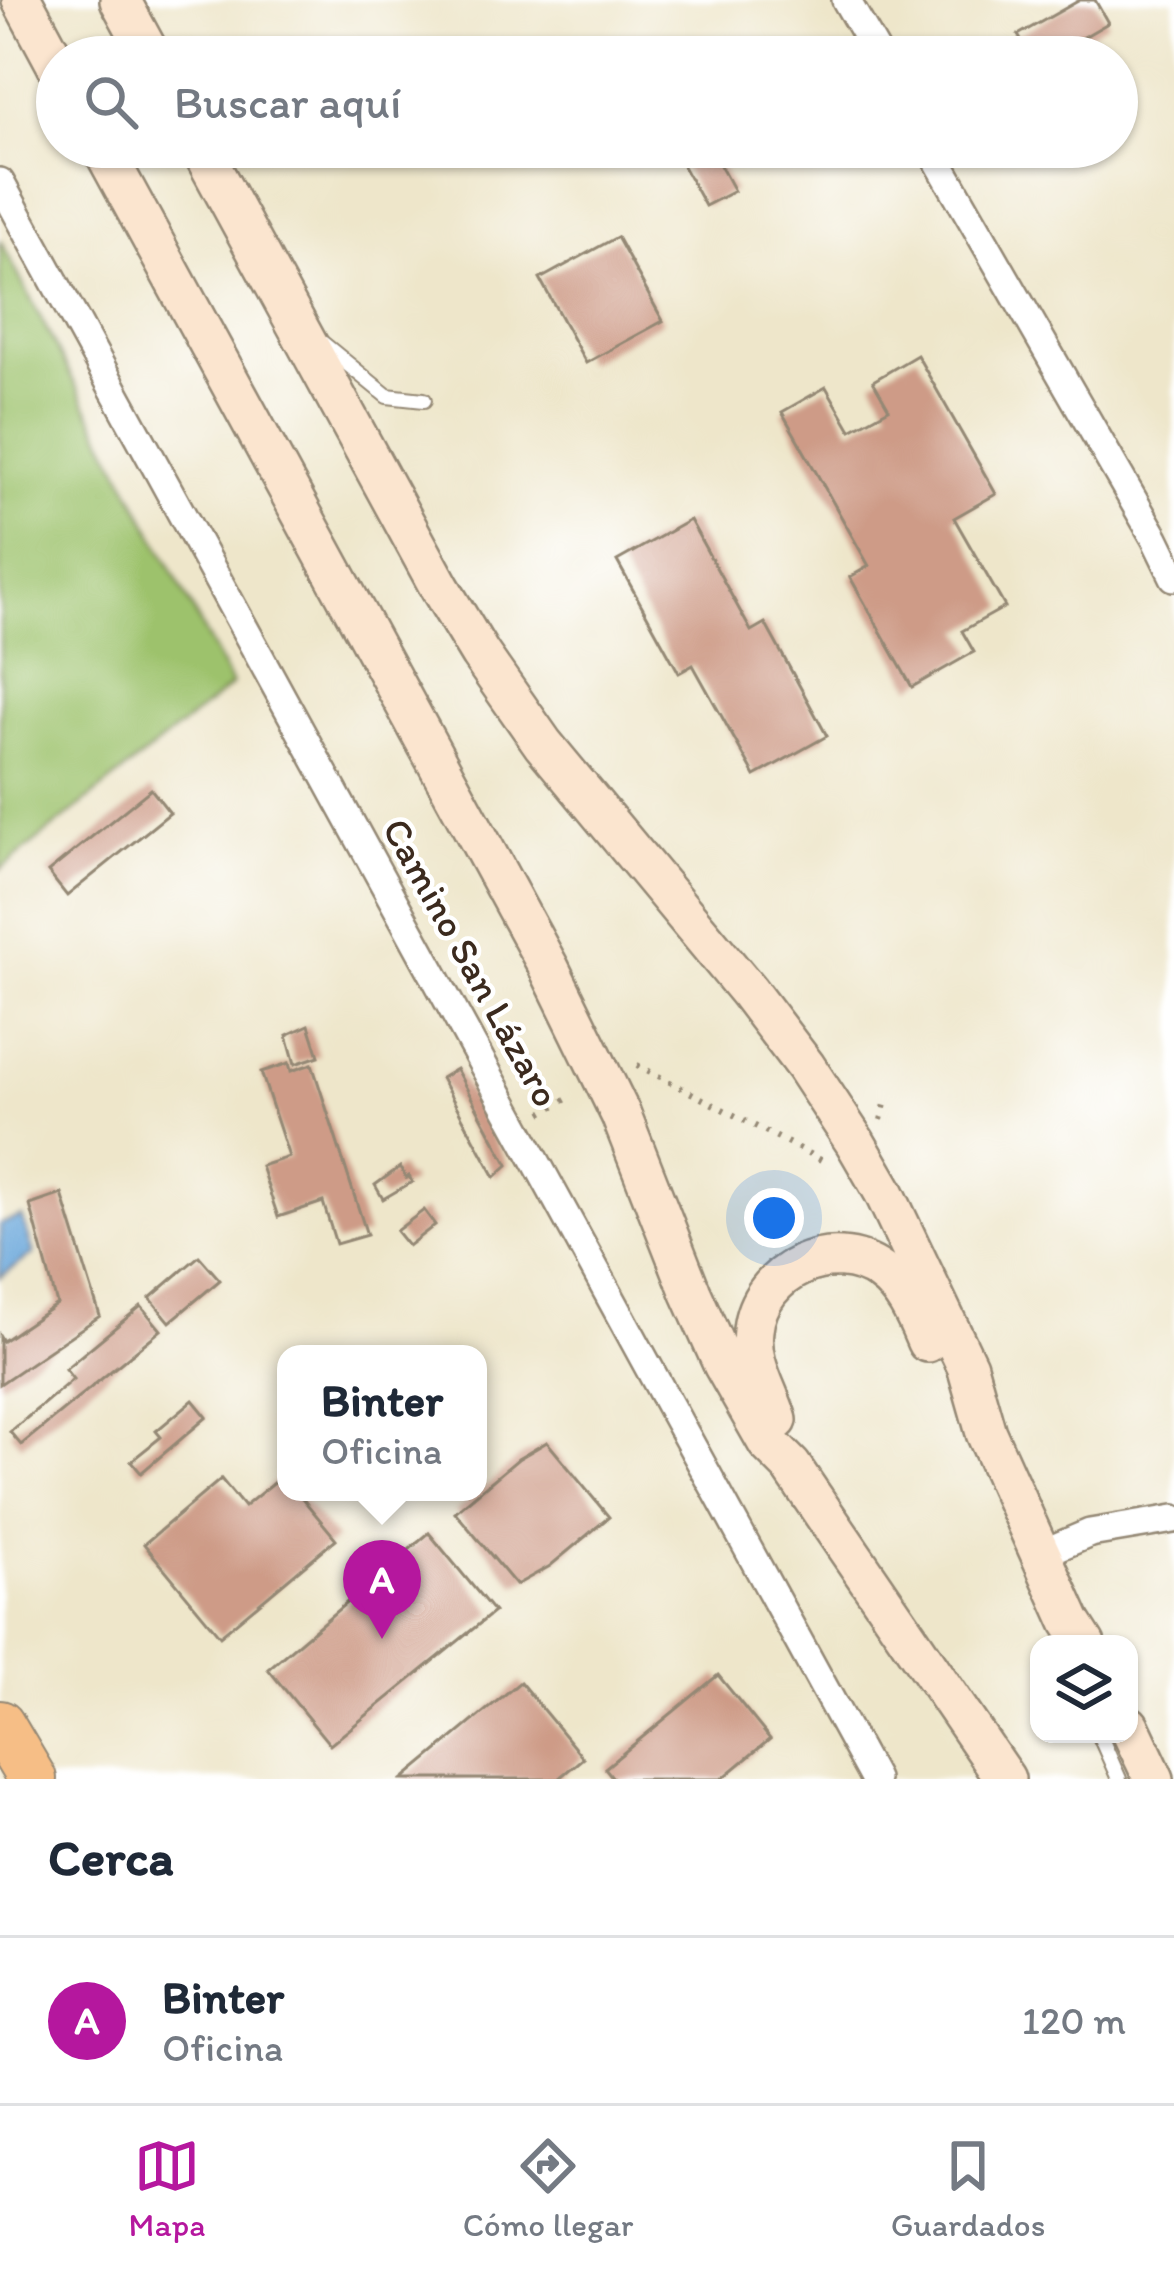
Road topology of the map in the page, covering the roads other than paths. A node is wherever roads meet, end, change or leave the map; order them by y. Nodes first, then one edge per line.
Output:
1 (22, 0) edge
2 (120, 0) edge
3 (846, 0) edge
4 (41, 36) edge
5 (140, 36) edge
6 (867, 36) edge
7 (113, 168) edge
8 (211, 168) edge
9 (942, 168) edge
10 (0, 182) edge
11 (293, 318) junction
12 (424, 400) dead end
13 (1174, 577) edge
14 (986, 1433) junction
15 (791, 1466) junction
16 (1174, 1519) edge
17 (1041, 1554) junction
18 (1076, 1635) edge
19 (0, 1725) edge
20 (1103, 1743) edge
21 (1137, 1743) edge
22 (32, 1779) edge
23 (874, 1779) edge
24 (1005, 1779) edge
25 (1119, 1779) edge
26 (1154, 1779) edge

1 - 4 main road
2 - 5 main road
3 - 6 street
7 - 15 main road
8 - 11 main road
9 - 13 street
10 - 23 street, Camino San Lázaro
11 - 12 lane
11 - 14 main road
14 - 15 main road
14 - 17 main road
15 - 24 main road
16 - 17 street
17 - 18 main road
19 - 22 highway
20 - 25 lane
21 - 26 main road

